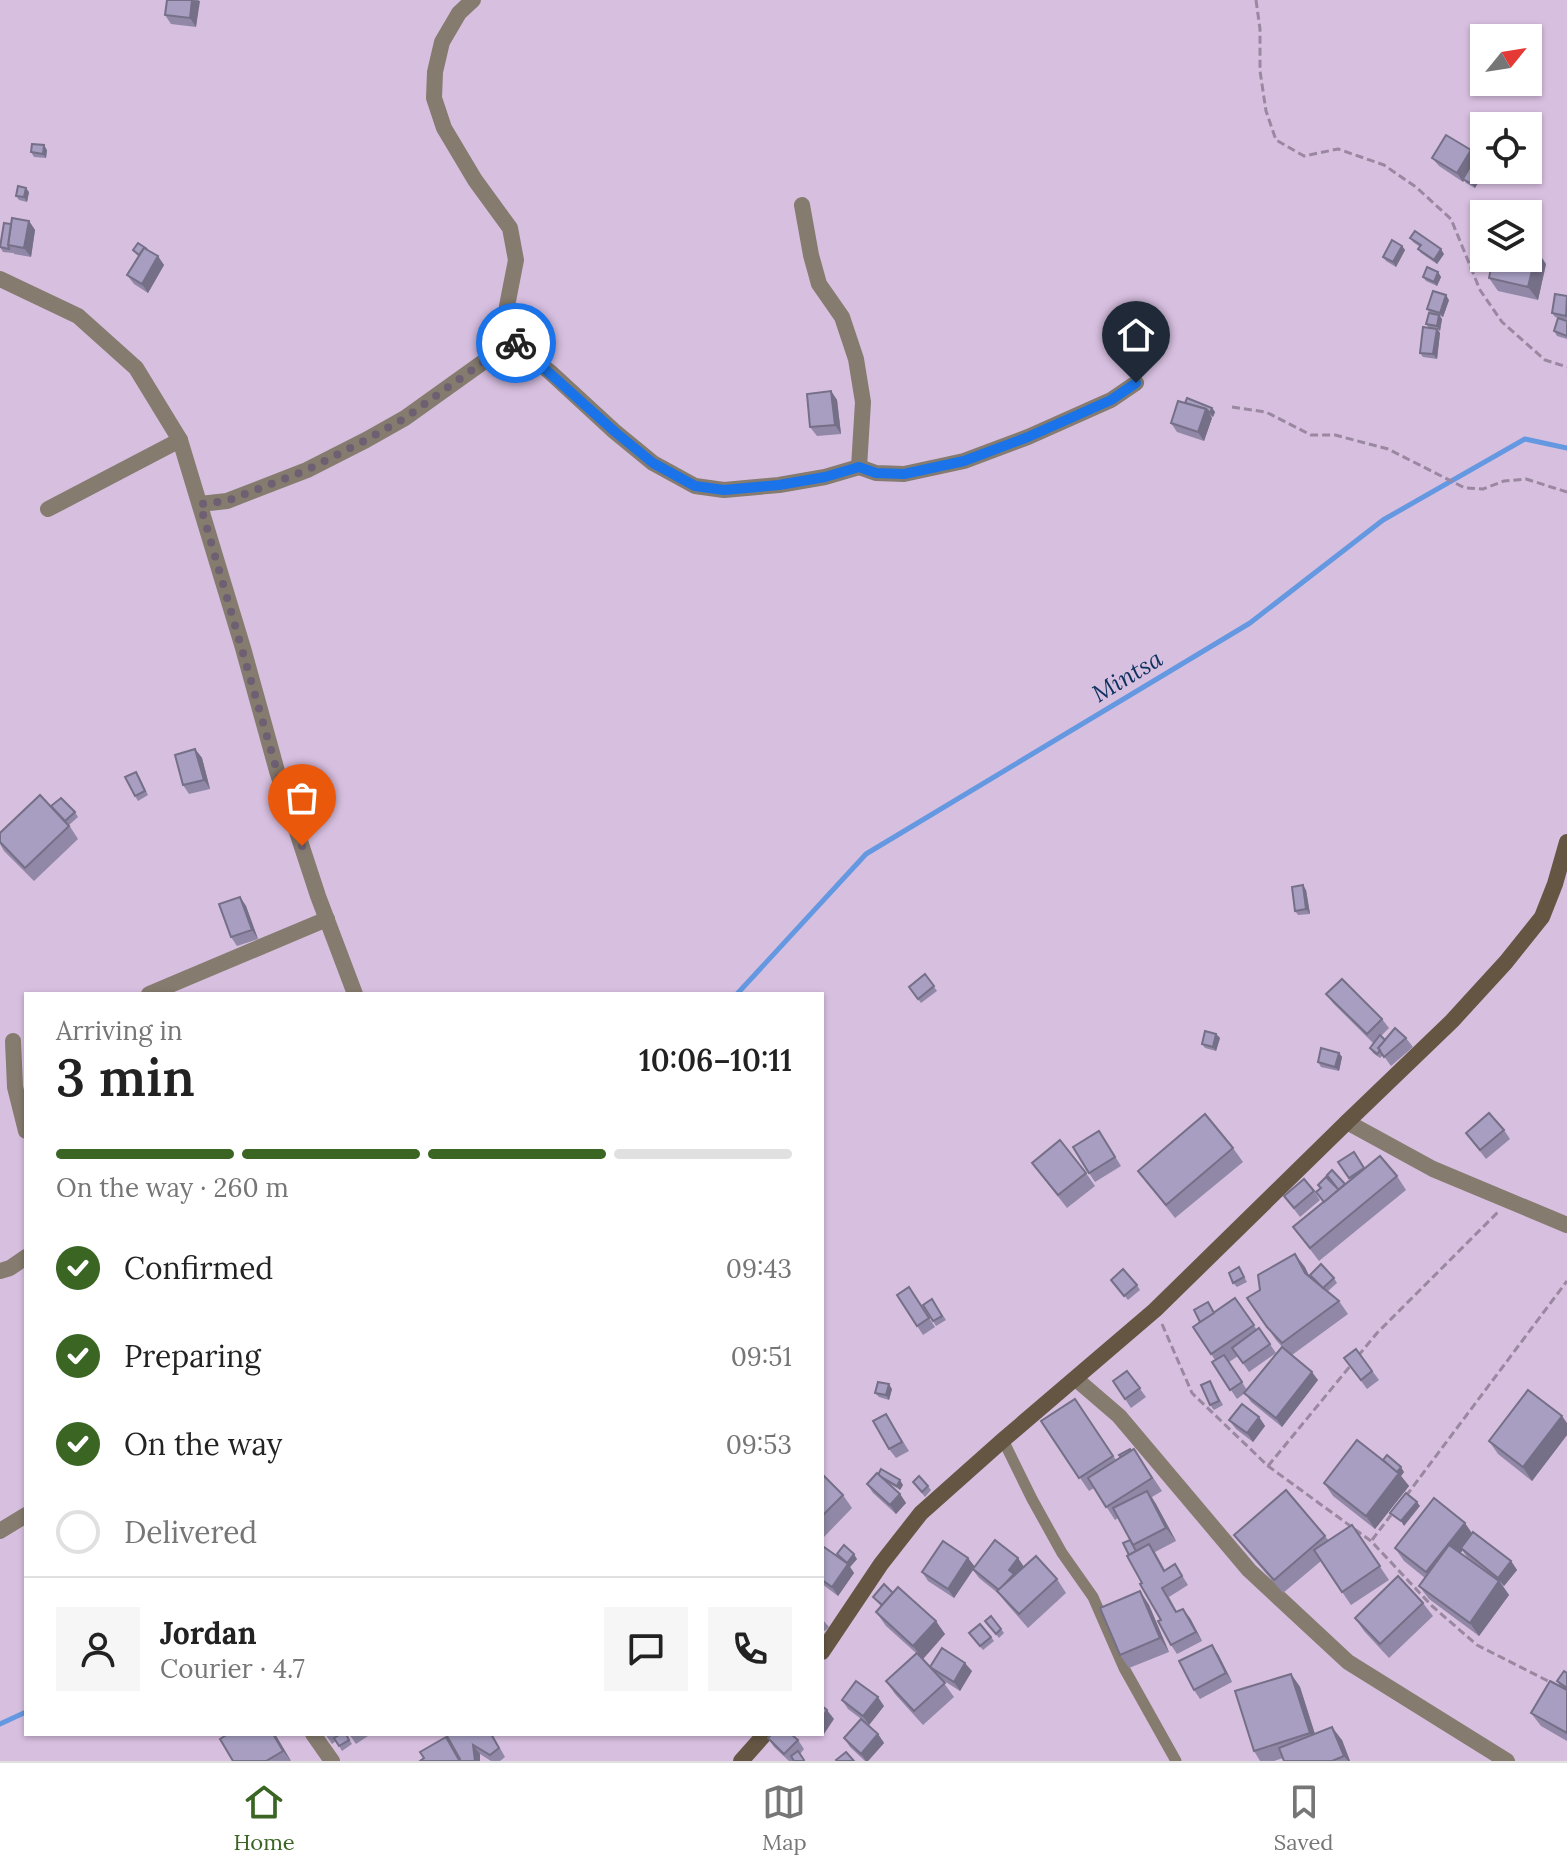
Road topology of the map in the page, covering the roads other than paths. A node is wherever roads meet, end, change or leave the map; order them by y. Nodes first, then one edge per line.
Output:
1 (473, 0) edge
2 (802, 205) dead end
3 (0, 279) edge
4 (514, 340) junction
5 (1136, 383) dead end
6 (180, 440) junction
7 (859, 467) junction
8 (200, 504) junction
9 (48, 509) dead end
10 (1567, 842) edge
11 (327, 919) junction
12 (154, 992) edge
13 (354, 992) edge
14 (13, 1040) edge
15 (1347, 1122) junction
16 (24, 1123) edge
17 (1567, 1225) edge
18 (24, 1258) edge
19 (0, 1271) edge
20 (1076, 1379) junction
21 (1003, 1440) junction
22 (24, 1516) edge
23 (0, 1531) edge
24 (824, 1649) edge
25 (314, 1736) edge
26 (763, 1736) edge
27 (332, 1761) edge
28 (741, 1761) edge
29 (1176, 1761) edge
30 (1507, 1761) edge

1 - 4 street
2 - 7 street
3 - 6 street
4 - 7 street
4 - 8 street
5 - 7 street
6 - 8 street
6 - 9 street
8 - 11 street
10 - 15 main road
11 - 12 street
11 - 13 street
14 - 16 street
15 - 17 street
15 - 20 main road
18 - 19 street
20 - 21 main road
20 - 30 street
21 - 24 main road
21 - 29 lane
22 - 23 street
25 - 27 street
26 - 28 main road

